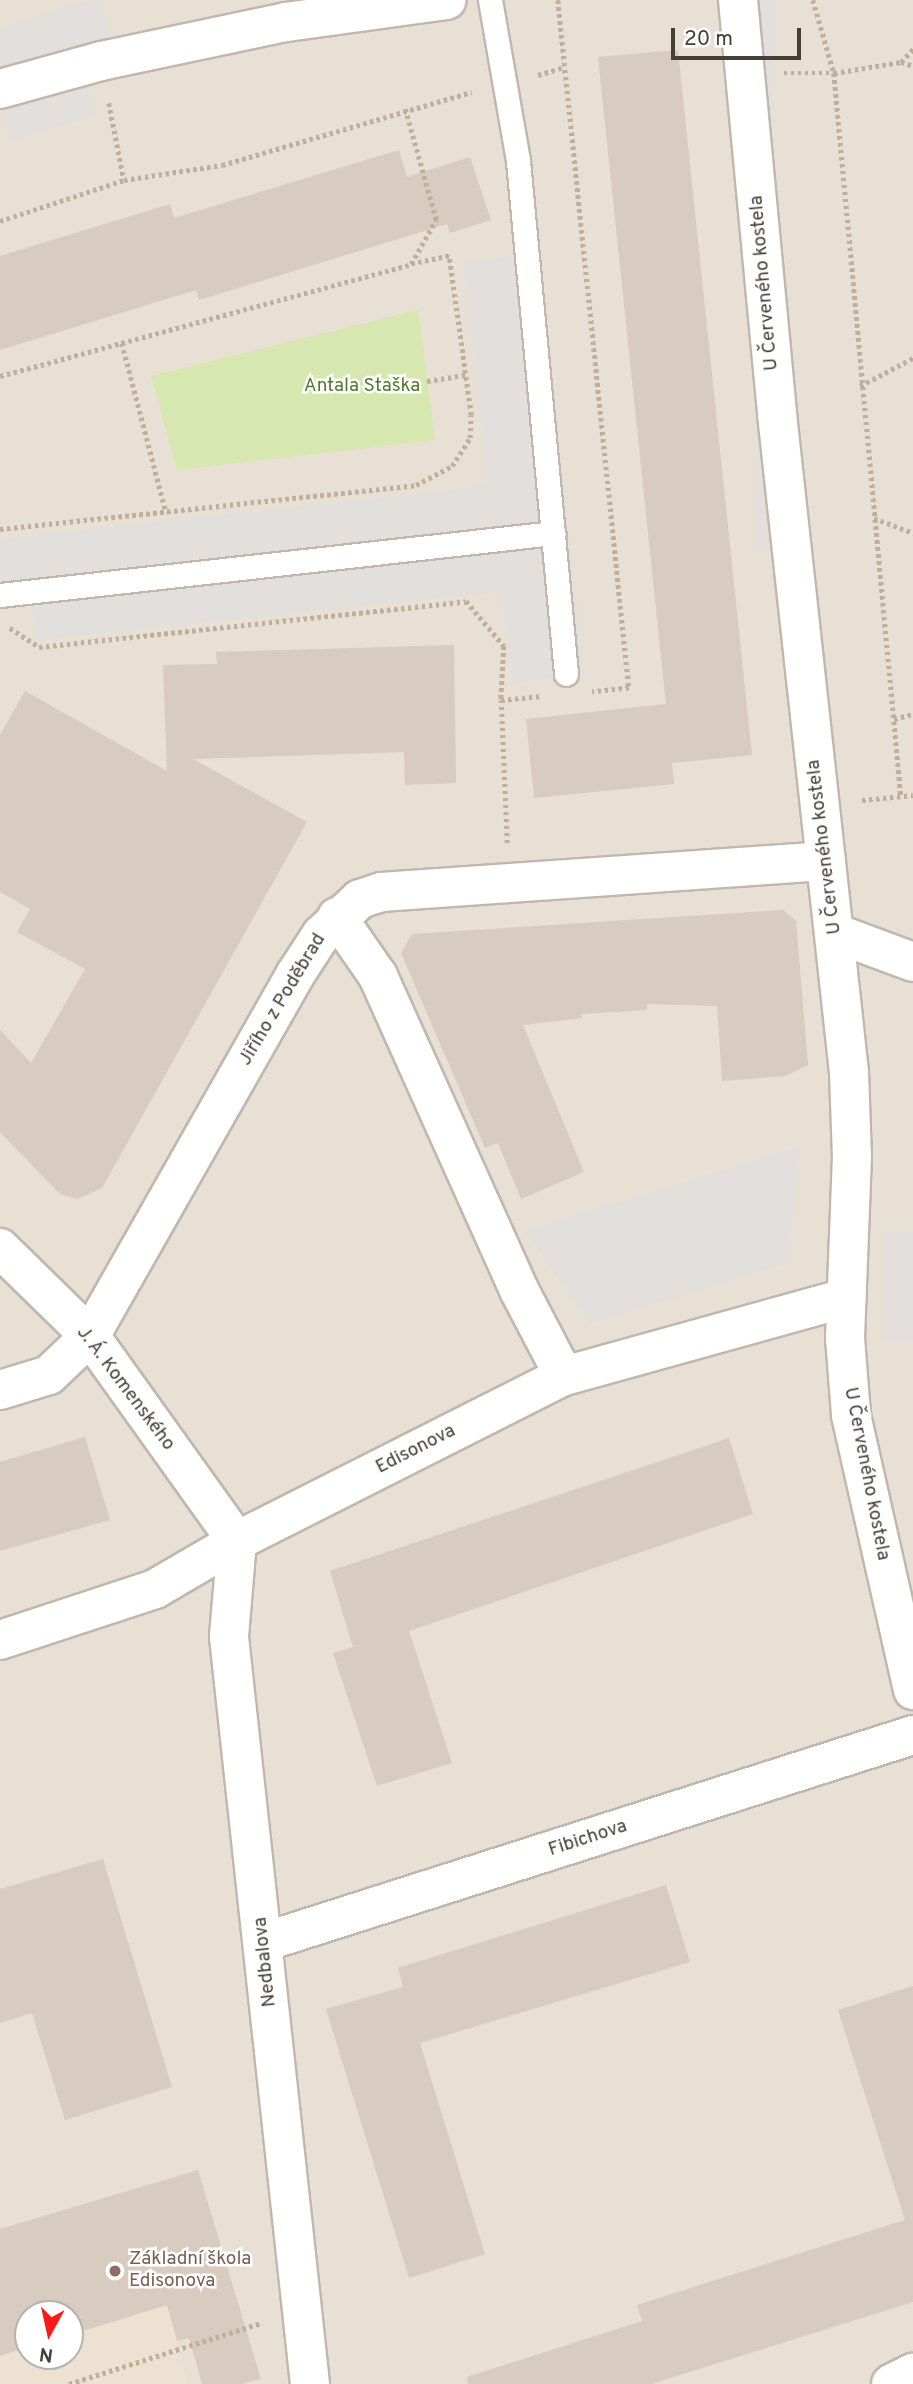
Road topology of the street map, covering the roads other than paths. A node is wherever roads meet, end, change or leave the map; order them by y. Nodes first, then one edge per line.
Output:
1 (447, 0) edge
2 (490, 0) edge
3 (738, 0) edge
4 (0, 89) edge
5 (554, 533) junction
6 (0, 595) edge
7 (566, 674) dead end
8 (826, 861) junction
9 (337, 916) junction
10 (835, 933) junction
11 (913, 962) edge
12 (0, 1248) edge
13 (846, 1298) junction
14 (90, 1336) junction
15 (564, 1376) junction
16 (0, 1390) edge
17 (237, 1541) junction
18 (0, 1640) edge
19 (913, 1690) edge
20 (913, 1735) edge
21 (264, 1942) junction
22 (913, 2373) edge
23 (310, 2384) edge
24 (891, 2384) edge

1 - 4 street
2 - 5 lane
3 - 8 street, U Červeného kostela
5 - 6 lane
5 - 7 lane
8 - 9 street, Jiřího z Poděbrad
8 - 10 street, U Červeného kostela
9 - 14 street, Jiřího z Poděbrad
9 - 15 street
10 - 11 street
10 - 13 street, U Červeného kostela
12 - 14 street, J. Á. Komenského
13 - 15 street, Edisonova
13 - 19 street, U Červeného kostela
14 - 16 street, Jiřího z Poděbrad
14 - 17 street, J. Á. Komenského
15 - 17 street, Edisonova
17 - 18 street, Edisonova
17 - 21 street, Nedbalova
20 - 21 street, Fibichova
21 - 23 street, Nedbalova
22 - 24 street

